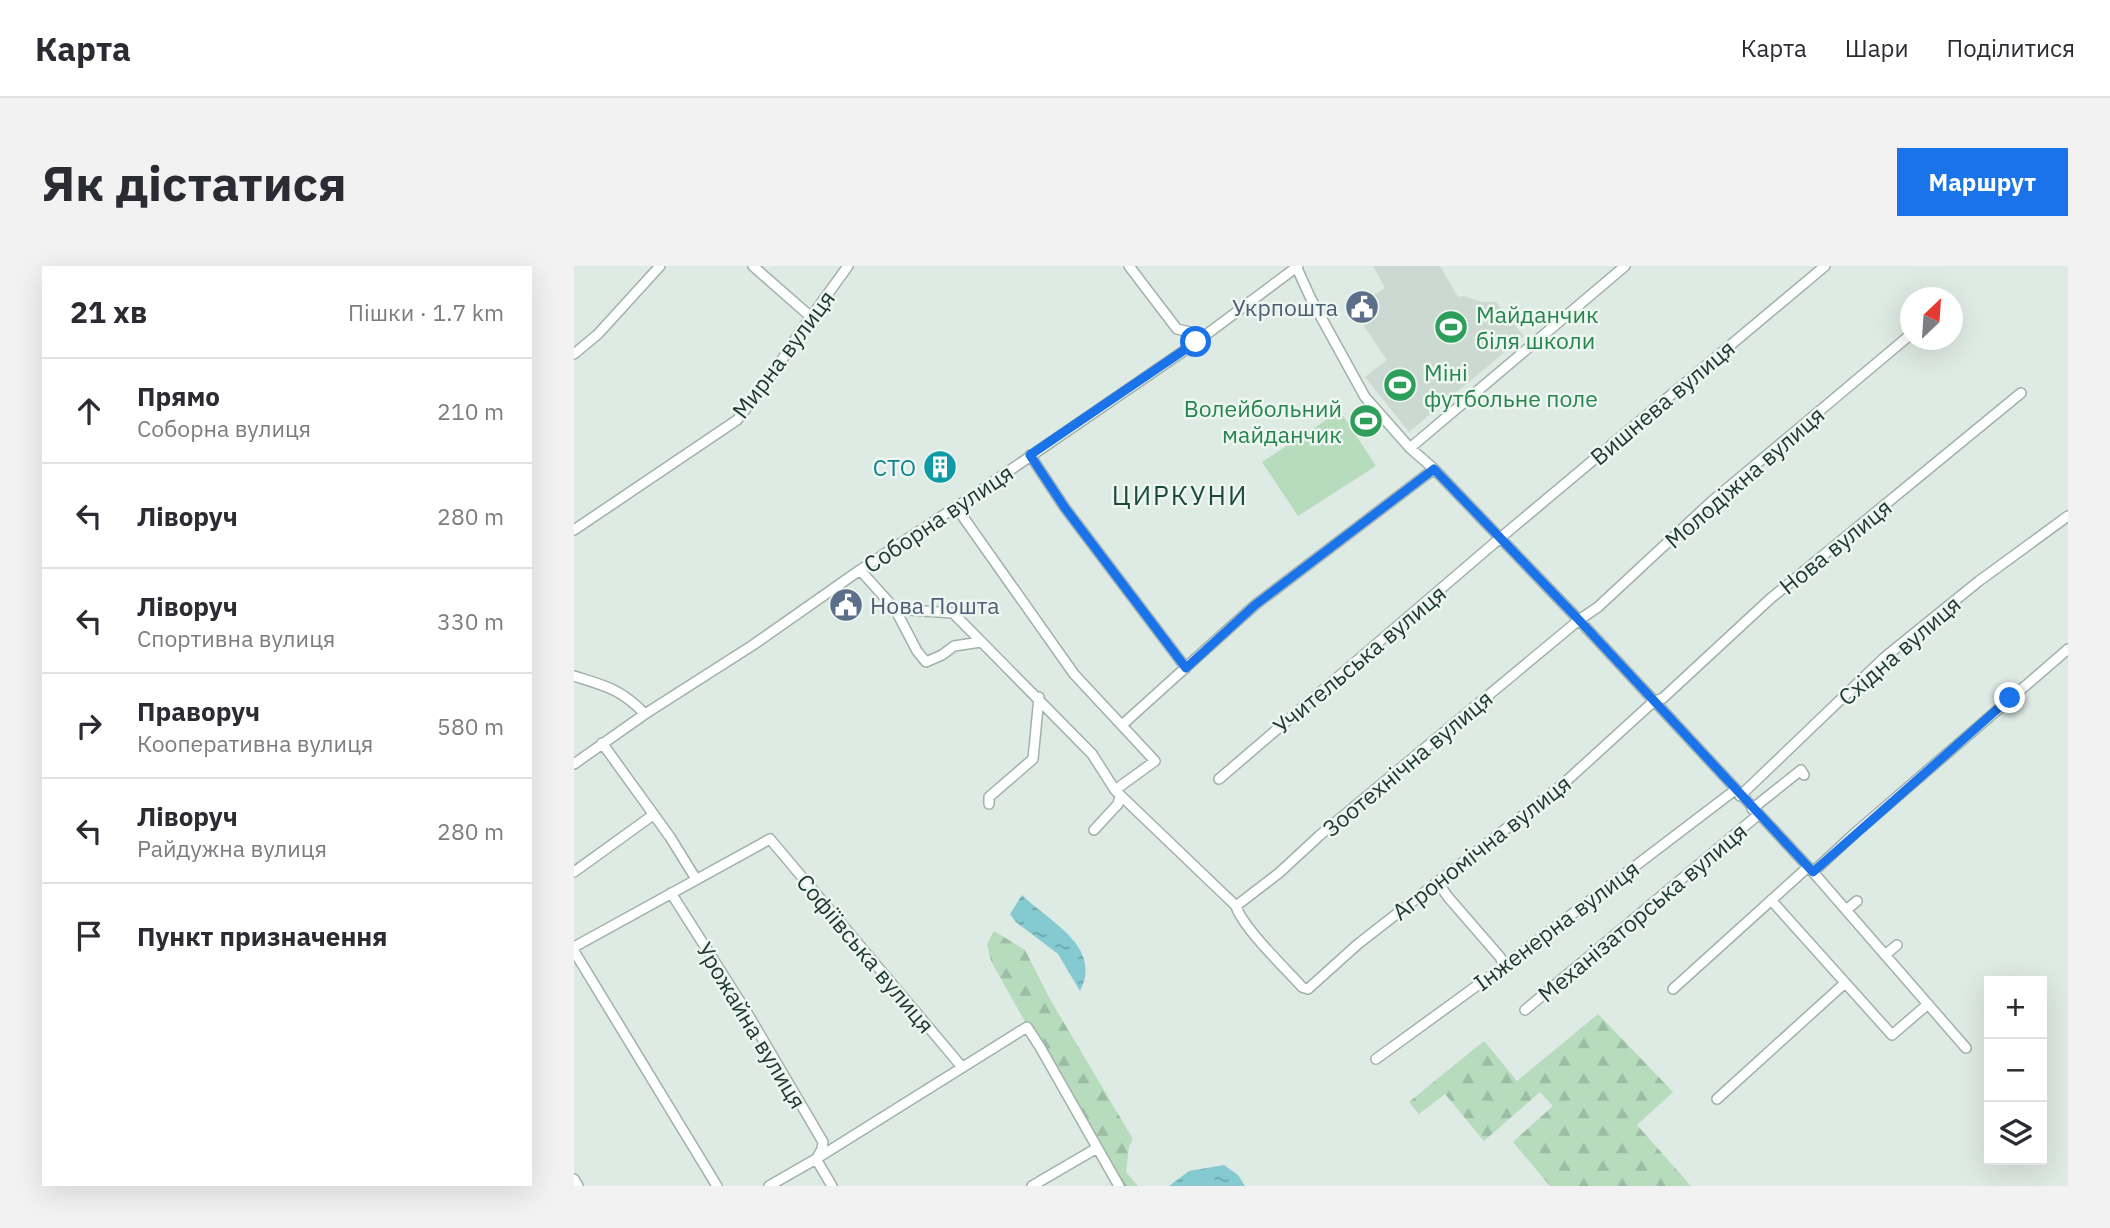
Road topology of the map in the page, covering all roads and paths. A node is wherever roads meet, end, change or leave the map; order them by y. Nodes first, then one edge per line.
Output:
1 (660, 266) edge
2 (753, 266) edge
3 (848, 266) edge
4 (1129, 266) edge
5 (1297, 266) edge
6 (1625, 266) edge
7 (1825, 266) edge
8 (811, 317) junction
9 (1196, 342) junction
10 (1900, 343) edge
11 (574, 354) edge
12 (2021, 393) dead end
13 (1410, 448) junction
14 (1030, 455) junction
15 (1434, 469) junction
16 (956, 507) junction
17 (2068, 516) edge
18 (574, 530) edge
19 (1500, 539) junction
20 (860, 570) junction
21 (895, 609) junction
22 (1579, 620) junction
23 (981, 642) junction
24 (2068, 649) edge
25 (1186, 668) junction
26 (574, 676) edge
27 (1039, 697) junction
28 (1653, 702) junction
29 (645, 714) junction
30 (1122, 725) junction
31 (602, 743) junction
32 (574, 764) edge
33 (1804, 775) dead end
34 (1219, 779) dead end
35 (1118, 793) junction
36 (1738, 793) junction
37 (989, 804) dead end
38 (1755, 812) junction
39 (653, 815) junction
40 (1094, 830) dead end
41 (1811, 870) junction
42 (574, 872) edge
43 (696, 879) junction
44 (1441, 880) junction
45 (671, 893) junction
46 (1771, 900) junction
47 (1857, 901) dead end
48 (1236, 906) junction
49 (1846, 910) junction
50 (1897, 945) dead end
51 (574, 949) edge
52 (1885, 955) junction
53 (1503, 966) junction
54 (1845, 983) junction
55 (1674, 989) dead end
56 (1928, 1004) junction
57 (1525, 1010) dead end
58 (1966, 1048) dead end
59 (1376, 1059) dead end
60 (962, 1067) junction
61 (1717, 1099) dead end
62 (1097, 1148) junction
63 (816, 1159) junction
64 (574, 1179) edge
65 (578, 1186) edge
66 (717, 1186) edge
67 (769, 1186) edge
68 (832, 1186) edge
69 (1032, 1186) edge
70 (1119, 1186) edge

1 - 11 street
2 - 8 street
3 - 8 street, Мирна вулиця
4 - 9 street
5 - 9 street, Соборна вулиця
5 - 13 street
6 - 13 street
7 - 19 street, Вишнева вулиця
8 - 18 street, Мирна вулиця
9 - 14 street, Соборна вулиця
10 - 22 street, Молодіжна вулиця
12 - 28 street, Нова вулиця
13 - 15 street
14 - 16 street, Соборна вулиця
14 - 25 street
15 - 19 street
15 - 25 street
16 - 20 street, Соборна вулиця
16 - 30 street
17 - 36 street, Східна вулиця
19 - 22 street
19 - 34 street, Учительська вулиця
20 - 21 street
20 - 29 street, Соборна вулиця
21 - 23 street
21 - 23 street
22 - 28 street
22 - 48 street, Зоотехнічна вулиця
23 - 27 street
24 - 41 street
25 - 30 street
26 - 29 street
27 - 35 street
27 - 37 street
28 - 36 street
28 - 44 street, Агрономічна вулиця
29 - 31 street, Соборна вулиця
30 - 35 street
31 - 32 street, Соборна вулиця
31 - 39 street
33 - 38 street, Механізаторська вулиця
35 - 40 street
35 - 48 street
36 - 38 street
36 - 53 street, Інженерна вулиця
38 - 41 street
38 - 57 street, Механізаторська вулиця
39 - 42 street
39 - 43 street
41 - 46 street
41 - 49 street
43 - 45 street
43 - 60 street, Софіївська вулиця
44 - 48 street, Агрономічна вулиця
44 - 53 street
45 - 51 street
45 - 63 street, Урожайна вулиця
46 - 54 street
46 - 55 street
47 - 49 street
49 - 52 street
50 - 52 street
51 - 66 street
52 - 56 street
53 - 59 street, Інженерна вулиця
54 - 56 street
54 - 61 street
56 - 58 street
60 - 62 street
60 - 63 street
62 - 69 street
62 - 70 street
63 - 67 street
63 - 68 street
64 - 65 street

